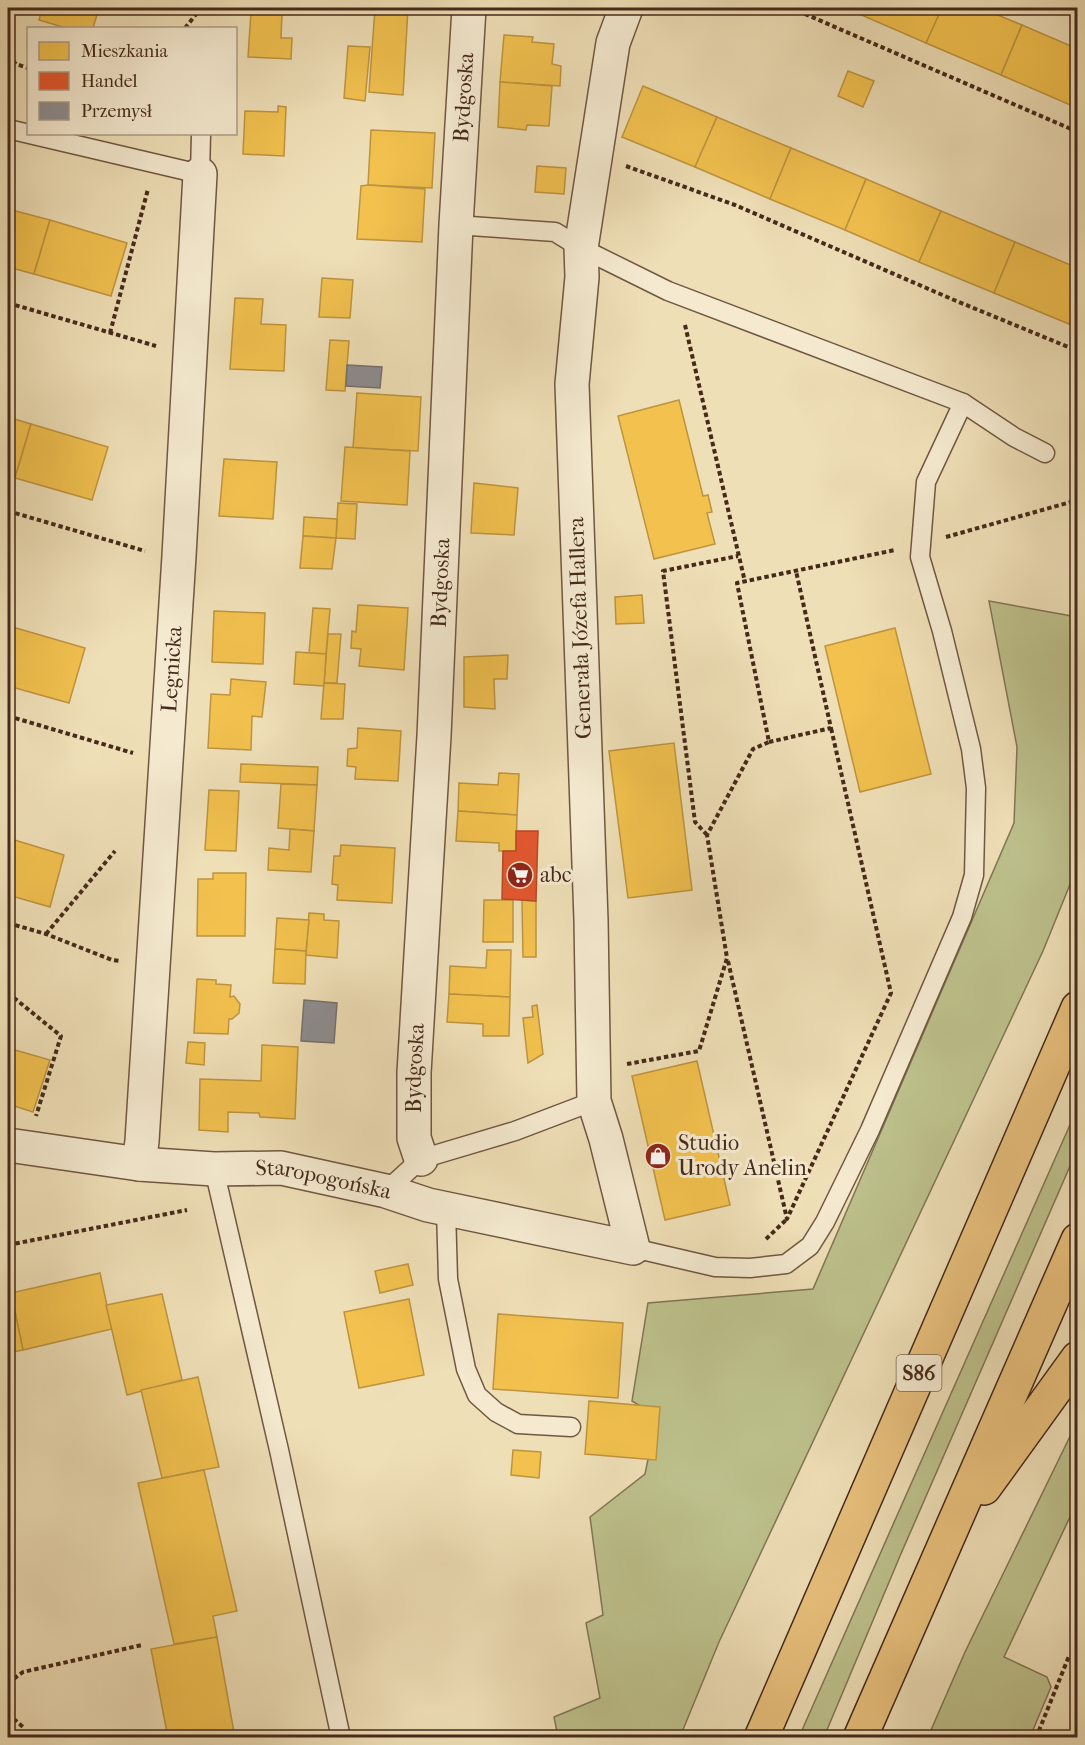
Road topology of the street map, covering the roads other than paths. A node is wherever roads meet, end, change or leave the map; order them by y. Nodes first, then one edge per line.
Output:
1 (470, 8) edge
2 (626, 8) edge
3 (8, 129) edge
4 (27, 134) edge
5 (33, 135) edge
6 (201, 135) edge
7 (200, 174) junction
8 (456, 225) junction
9 (582, 248) junction
10 (963, 403) junction
11 (1045, 453) dead end
12 (1077, 1008) edge
13 (594, 1086) junction
14 (8, 1145) edge
15 (421, 1159) junction
16 (139, 1164) junction
17 (214, 1169) junction
18 (386, 1191) junction
19 (446, 1209) junction
20 (1077, 1240) edge
21 (633, 1248) junction
22 (1077, 1358) edge
23 (571, 1427) dead end
24 (948, 1539) junction
25 (341, 1737) edge
26 (761, 1737) edge
27 (860, 1737) edge

1 - 8 street, Bydgoska
2 - 9 street, Generała Józefa Hallera
3 - 4 lane
5 - 7 lane
6 - 7 lane
7 - 16 street, Legnicka
8 - 9 lane
8 - 15 street, Bydgoska
9 - 10 lane
9 - 13 street, Generała Józefa Hallera
10 - 11 lane
10 - 21 lane
12 - 26 highway, S86
13 - 15 lane
13 - 21 street, Generała Józefa Hallera
14 - 16 street, Staropogońska
15 - 18 lane
16 - 17 street, Staropogońska
17 - 18 street, Staropogońska
17 - 25 lane
18 - 19 street, Staropogońska
19 - 21 street, Staropogońska
19 - 23 lane
20 - 24 highway
22 - 24 highway
24 - 27 highway

